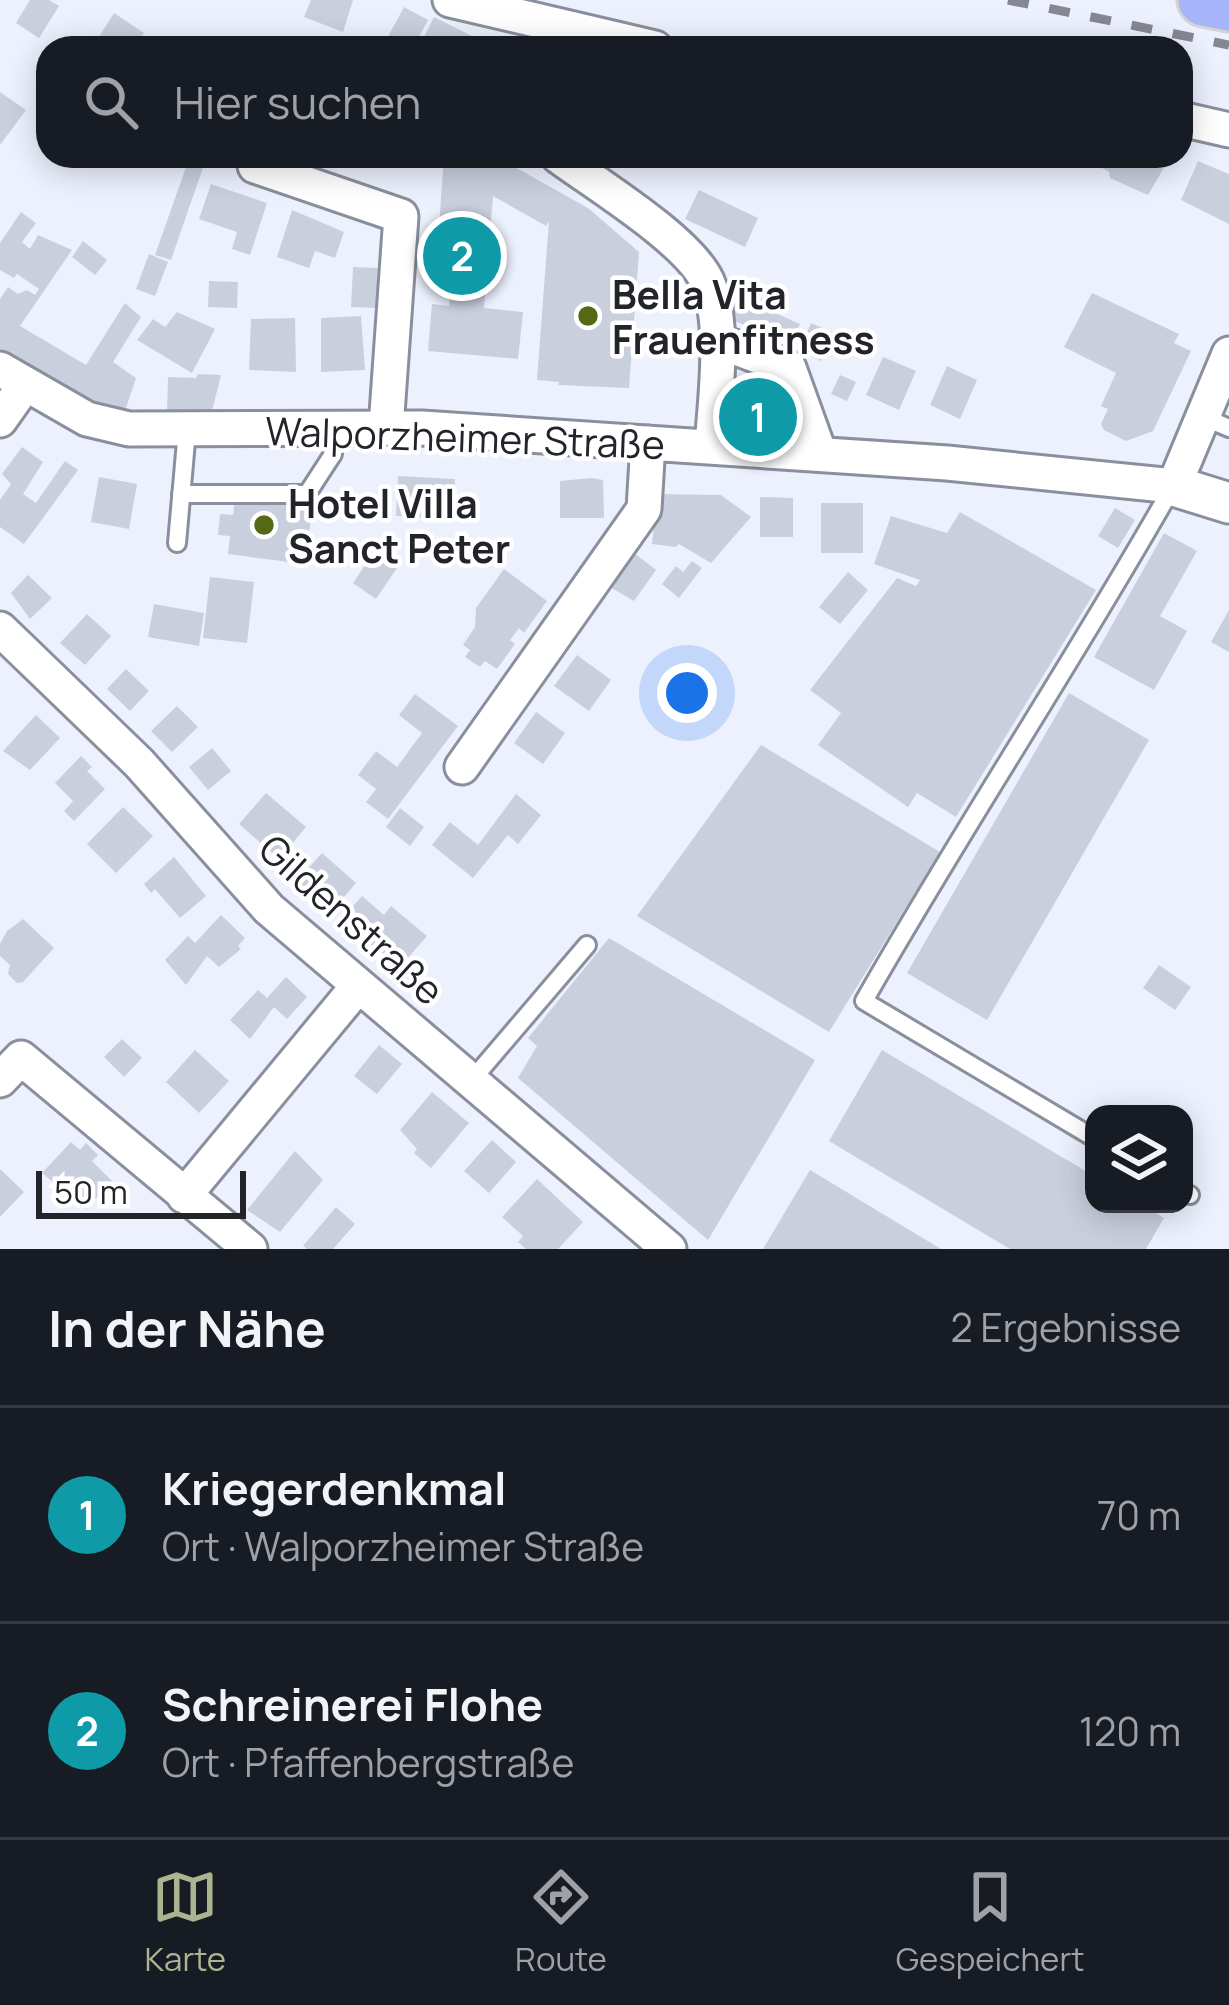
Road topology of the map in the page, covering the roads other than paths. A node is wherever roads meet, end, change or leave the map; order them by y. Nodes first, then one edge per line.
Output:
1 (450, 0) edge
2 (1204, 0) edge
3 (1229, 5) edge
4 (533, 34) edge
5 (1193, 122) edge
6 (1229, 130) edge
7 (261, 168) edge
8 (574, 168) edge
9 (718, 341) junction
10 (1229, 354) edge
11 (12, 378) edge
12 (0, 420) edge
13 (1216, 423) edge
14 (335, 428) junction
15 (386, 428) junction
16 (188, 430) junction
17 (648, 443) junction
18 (712, 447) junction
19 (820, 454) junction
20 (1174, 486) junction
21 (181, 494) junction
22 (1229, 502) edge
23 (177, 543) dead end
24 (0, 628) edge
25 (462, 767) dead end
26 (587, 945) dead end
27 (358, 986) junction
28 (0, 1080) edge
29 (471, 1081) junction
30 (1085, 1133) edge
31 (184, 1196) junction
32 (250, 1249) edge
33 (669, 1249) edge

1 - 4 street
2 - 3 main road
5 - 6 street
7 - 15 street
8 - 9 street
9 - 18 street
9 - 19 street
10 - 13 street
11 - 12 street
11 - 16 street, Walporzheimer Straße
13 - 20 street
14 - 15 street, Walporzheimer Straße
14 - 16 street, Walporzheimer Straße
14 - 21 lane
15 - 17 street, Walporzheimer Straße
16 - 21 lane
17 - 18 street, Walporzheimer Straße
17 - 25 street
18 - 19 street, Walporzheimer Straße
19 - 20 street, Walporzheimer Straße
20 - 22 street, Walporzheimer Straße
20 - 30 lane
21 - 23 lane
24 - 27 street, Gildenstraße
26 - 29 lane
27 - 29 street, Gildenstraße
27 - 31 street
28 - 31 street
29 - 33 street, Gildenstraße
31 - 32 street

